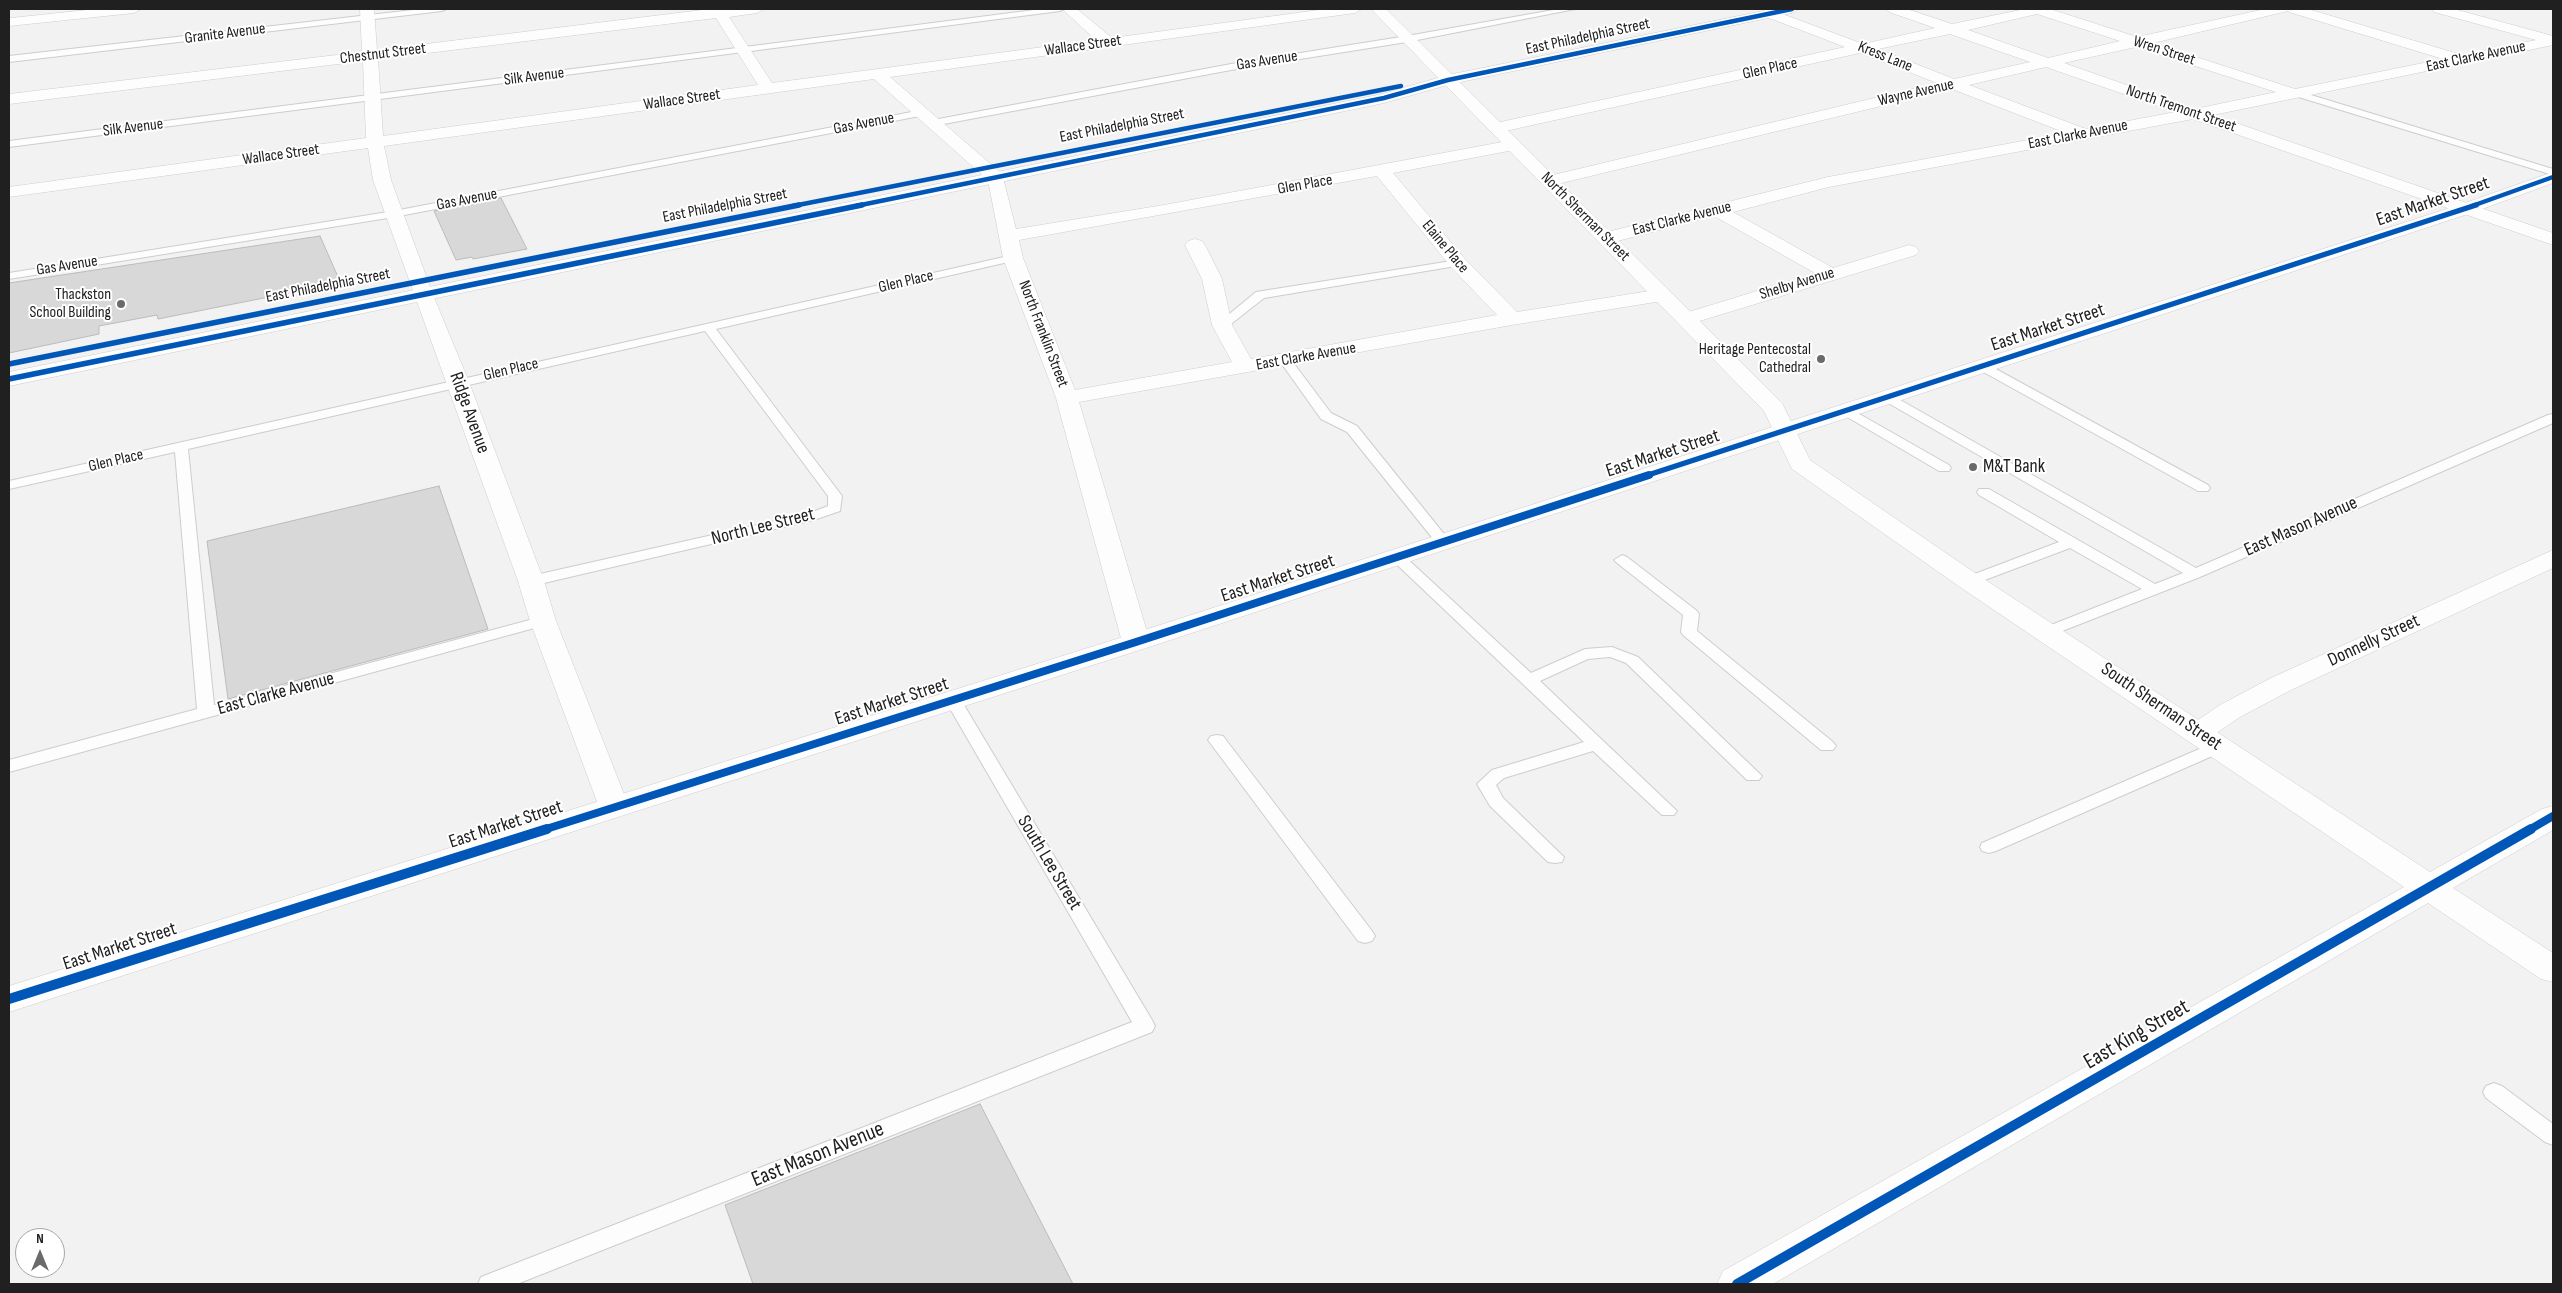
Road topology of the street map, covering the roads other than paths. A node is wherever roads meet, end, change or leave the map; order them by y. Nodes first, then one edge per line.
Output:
1 (134, 9) edge
2 (442, 9) edge
3 (757, 9) edge
4 (1060, 9) edge
5 (1069, 9) edge
6 (1355, 9) edge
7 (1378, 9) edge
8 (1572, 9) edge
9 (1792, 9) edge
10 (1894, 9) edge
11 (2039, 9) edge
12 (2283, 9) edge
13 (2294, 9) edge
14 (2439, 9) edge
15 (718, 11) edge
16 (367, 13) edge
17 (1770, 13) junction
18 (11, 20) edge
19 (1951, 29) junction
20 (1407, 39) junction
21 (2553, 41) edge
22 (1108, 42) junction
23 (2137, 43) junction
24 (1865, 49) junction
25 (743, 50) junction
26 (370, 55) junction
27 (9, 58) edge
28 (2464, 60) junction
29 (2047, 62) junction
30 (877, 74) junction
31 (1448, 80) junction
32 (1951, 84) junction
33 (768, 89) junction
34 (2295, 93) junction
35 (373, 97) junction
36 (9, 98) edge
37 (2193, 114) junction
38 (928, 118) junction
39 (1496, 128) junction
40 (2084, 134) junction
41 (375, 142) junction
42 (9, 144) edge
43 (1513, 145) junction
44 (1382, 170) junction
45 (2553, 172) edge
46 (991, 173) junction
47 (2553, 177) edge
48 (1549, 181) junction
49 (9, 192) edge
50 (2468, 208) junction
51 (1718, 211) junction
52 (394, 214) junction
53 (1007, 236) junction
54 (1606, 238) junction
55 (2553, 239) edge
56 (1195, 245) dead end
57 (1909, 251) dead end
58 (1013, 258) junction
59 (1458, 263) junction
60 (1830, 274) junction
61 (9, 276) edge
62 (420, 288) junction
63 (1662, 296) junction
64 (1512, 319) junction
65 (1686, 319) junction
66 (1222, 325) junction
67 (707, 326) junction
68 (1285, 360) junction
69 (9, 364) edge
70 (1983, 366) junction
71 (1245, 368) junction
72 (9, 379) edge
73 (458, 382) junction
74 (1888, 397) junction
75 (1068, 398) junction
76 (1847, 411) junction
77 (2553, 418) edge
78 (1785, 431) junction
79 (181, 447) junction
80 (1941, 470) dead end
81 (9, 485) edge
82 (2203, 488) dead end
83 (1979, 493) dead end
84 (1443, 542) junction
85 (2072, 542) junction
86 (1398, 557) junction
87 (2553, 558) edge
88 (1622, 560) dead end
89 (2195, 574) junction
90 (531, 581) junction
91 (1969, 581) junction
92 (2152, 589) junction
93 (543, 621) junction
94 (2047, 632) junction
95 (1136, 642) junction
96 (1529, 680) junction
97 (953, 700) junction
98 (206, 713) junction
99 (2209, 739) junction
100 (1217, 740) dead end
101 (1596, 744) junction
102 (1827, 746) dead end
103 (9, 766) edge
104 (1753, 776) dead end
105 (614, 807) junction
106 (1668, 811) dead end
107 (2553, 816) edge
108 (1989, 847) dead end
109 (1555, 857) dead end
110 (2428, 887) junction
111 (1365, 936) dead end
112 (2553, 970) edge
113 (9, 999) edge
114 (1145, 1026) joint
115 (2494, 1092) dead end
116 (2553, 1136) edge
117 (490, 1284) edge
118 (1737, 1284) edge

1 - 18 street
2 - 16 lane, Granite Avenue
3 - 15 street, Chestnut Street
4 - 25 lane, Silk Avenue
5 - 22 street
6 - 22 street, Wallace Street
7 - 20 street, North Sherman Street
8 - 20 lane, Gas Avenue
9 - 17 street, East Philadelphia Street
10 - 19 street, North Tremont Street
11 - 19 street, Glen Place
11 - 23 street, Wren Street
12 - 23 street, Wayne Avenue
13 - 28 street
14 - 21 street
15 - 25 street
15 - 26 street, Chestnut Street
16 - 26 street, Ridge Avenue
16 - 27 lane, Granite Avenue
17 - 24 street, Kress Lane
17 - 31 street, East Philadelphia Street
19 - 24 street, Glen Place
19 - 29 street, North Tremont Street
20 - 31 street, North Sherman Street
20 - 38 lane, Gas Avenue
21 - 28 street, East Clarke Avenue
22 - 30 street, Wallace Street
23 - 29 street, Wayne Avenue
23 - 34 street, Wren Street
24 - 32 street, Kress Lane
24 - 39 street, Glen Place
25 - 33 street
25 - 35 lane, Silk Avenue
26 - 35 street, Ridge Avenue
26 - 36 street, Chestnut Street
28 - 34 street, East Clarke Avenue
29 - 32 street, Wayne Avenue
29 - 37 street, North Tremont Street
30 - 33 street, Wallace Street
30 - 38 street
31 - 39 street, North Sherman Street
31 - 46 street, East Philadelphia Street
32 - 40 street, Kress Lane
32 - 48 street, Wayne Avenue
33 - 41 street, Wallace Street
34 - 37 street, East Clarke Avenue
34 - 45 lane
35 - 41 street, Ridge Avenue
35 - 42 lane, Silk Avenue
37 - 40 street, East Clarke Avenue
37 - 50 street, North Tremont Street
38 - 46 street
38 - 52 lane, Gas Avenue
39 - 43 street, North Sherman Street
40 - 51 street, East Clarke Avenue
41 - 49 street, Wallace Street
41 - 52 street, Ridge Avenue
43 - 44 street, Glen Place
43 - 48 street, North Sherman Street
44 - 53 street, Glen Place
44 - 59 street, Elaine Place
46 - 53 street, North Franklin Street
46 - 62 street, East Philadelphia Street
47 - 50 street, East Market Street
48 - 54 street, North Sherman Street
50 - 55 street, North Tremont Street
50 - 70 street, East Market Street
51 - 54 street, East Clarke Avenue
51 - 60 street
52 - 61 lane, Gas Avenue
52 - 62 street, Ridge Avenue
53 - 58 street, North Franklin Street
54 - 63 street, North Sherman Street
56 - 66 street
57 - 60 street, Shelby Avenue
58 - 67 lane, Glen Place
58 - 75 street, North Franklin Street
59 - 64 street, Elaine Place
59 - 66 lane
60 - 65 street, Shelby Avenue
62 - 69 street, East Philadelphia Street
62 - 72 street, East Philadelphia Street
62 - 73 street, Ridge Avenue
63 - 64 street, East Clarke Avenue
63 - 65 street, North Sherman Street
64 - 68 street, East Clarke Avenue
65 - 78 street, North Sherman Street
66 - 71 street
67 - 73 lane, Glen Place
67 - 90 lane, North Lee Street
68 - 71 street, East Clarke Avenue
68 - 84 lane
70 - 74 street, East Market Street
70 - 82 lane
71 - 75 street, East Clarke Avenue
73 - 79 lane, Glen Place
73 - 90 street, Ridge Avenue
74 - 76 street, East Market Street
74 - 89 lane
75 - 95 street, North Franklin Street
76 - 78 street, East Market Street
76 - 80 lane
77 - 89 lane, East Mason Avenue
78 - 84 street, East Market Street
78 - 91 street, South Sherman Street
79 - 81 lane, Glen Place
79 - 98 lane
83 - 85 lane
84 - 86 street, East Market Street
85 - 91 lane
85 - 92 lane
86 - 95 street, East Market Street
86 - 96 lane
87 - 99 street, Donnelly Street
88 - 102 lane
89 - 92 lane, East Mason Avenue
90 - 93 street, Ridge Avenue
91 - 94 street, South Sherman Street
92 - 94 lane, East Mason Avenue
93 - 98 lane, East Clarke Avenue
93 - 105 street, Ridge Avenue
94 - 99 street, South Sherman Street
95 - 97 street, East Market Street
96 - 101 lane
96 - 104 lane
97 - 105 street, East Market Street
97 - 114 lane, South Lee Street
98 - 103 lane, East Clarke Avenue
99 - 108 lane
99 - 110 street, South Sherman Street
100 - 111 lane
101 - 106 lane
101 - 109 lane
105 - 113 street, East Market Street
107 - 110 street, East King Street
110 - 112 street, South Sherman Street
110 - 118 street, East King Street
114 - 117 lane, East Mason Avenue
115 - 116 lane

